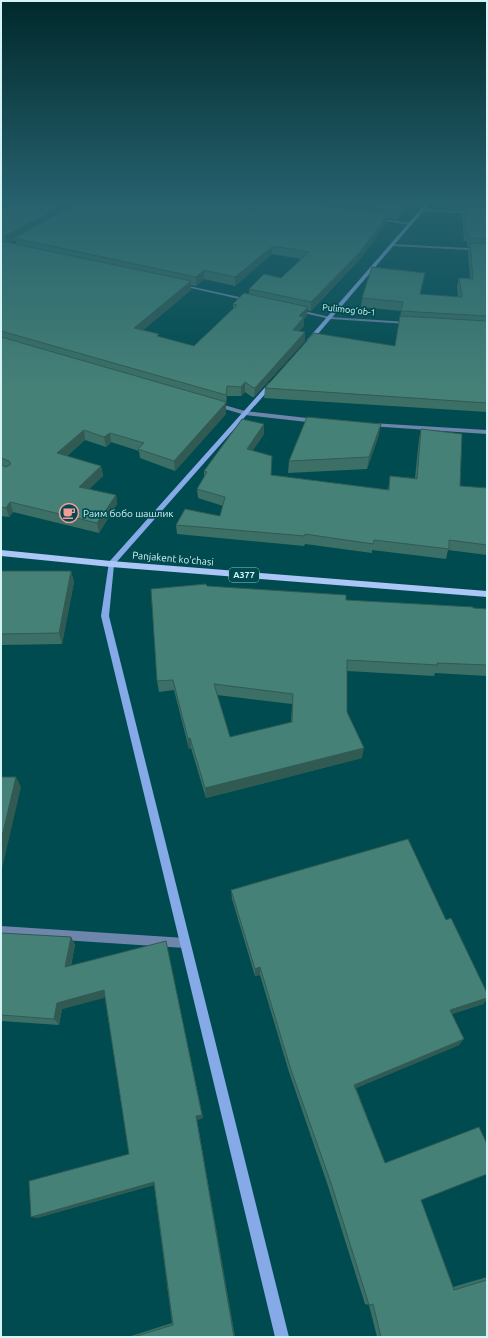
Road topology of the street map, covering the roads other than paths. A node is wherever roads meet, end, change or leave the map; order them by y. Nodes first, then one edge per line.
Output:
1 (376, 264) edge
2 (176, 284) edge
3 (253, 301) edge
4 (291, 309) edge
5 (330, 318) junction
6 (416, 324) edge
7 (303, 347) edge
8 (277, 377) edge
9 (207, 402) edge
10 (245, 413) junction
11 (324, 422) edge
12 (362, 424) edge
13 (487, 432) edge
14 (1, 553) edge
15 (111, 564) junction
16 (487, 594) edge
17 (1, 931) edge
18 (185, 943) junction
19 (282, 1337) edge

1 - 5 street
2 - 3 street
4 - 5 street, Pulimog’ob-1
5 - 6 street, Pulimog’ob-1
5 - 7 street
8 - 10 street
9 - 10 street
10 - 11 street
10 - 15 street
12 - 13 street
14 - 15 main road, Panjakent ko'chasi / A377
15 - 16 main road, Panjakent ko'chasi / A377
15 - 18 street
17 - 18 street
18 - 19 street

